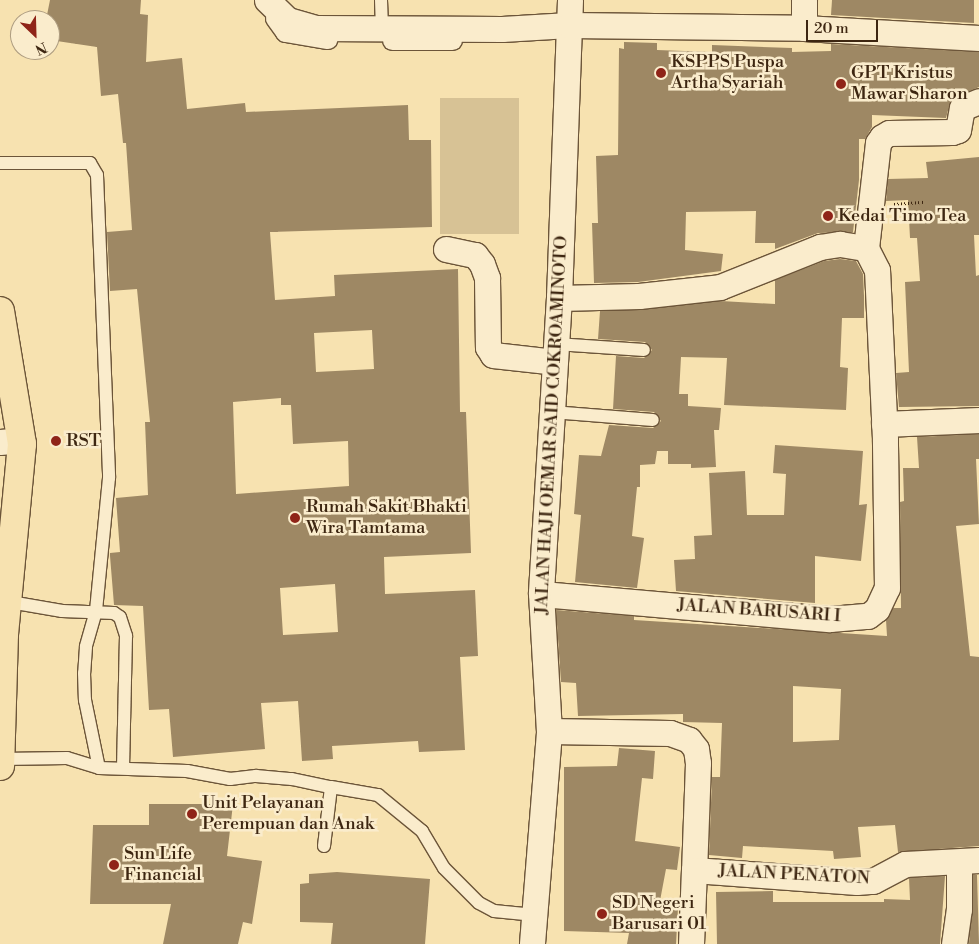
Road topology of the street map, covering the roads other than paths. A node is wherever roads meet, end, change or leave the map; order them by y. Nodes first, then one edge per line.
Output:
1 (262, 0) edge
2 (267, 0) edge
3 (381, 0) edge
4 (570, 0) edge
5 (804, 0) edge
6 (568, 28) junction
7 (804, 28) junction
8 (382, 29) junction
9 (979, 38) edge
10 (979, 101) edge
11 (0, 163) edge
12 (446, 248) dead end
13 (866, 248) junction
14 (559, 298) junction
15 (0, 311) edge
16 (644, 350) dead end
17 (556, 353) junction
18 (552, 412) junction
19 (653, 420) dead end
20 (979, 420) edge
21 (884, 424) junction
22 (11, 441) edge
23 (542, 594) junction
24 (10, 602) junction
25 (96, 611) junction
26 (2, 633) edge
27 (1, 684) edge
28 (549, 731) junction
29 (1, 759) edge
30 (0, 766) edge
31 (99, 768) junction
32 (123, 768) junction
33 (331, 787) junction
34 (324, 846) dead end
35 (969, 861) edge
36 (694, 870) junction
37 (535, 914) junction
38 (532, 944) edge
39 (691, 944) edge
40 (954, 944) edge

1 - 6 street
2 - 8 street
3 - 8 lane
4 - 6 street, JALAN HAJI OEMAR SAID COKROAMINOTO
5 - 7 street
6 - 7 street
6 - 8 street
6 - 14 street, JALAN HAJI OEMAR SAID COKROAMINOTO
7 - 9 street
10 - 13 street
11 - 25 lane
12 - 17 street
13 - 14 street
13 - 21 street, JALAN BARUSARI I
14 - 17 street, JALAN HAJI OEMAR SAID COKROAMINOTO
15 - 22 highway
16 - 17 lane
17 - 18 street, JALAN HAJI OEMAR SAID COKROAMINOTO
18 - 19 lane
18 - 23 street, JALAN HAJI OEMAR SAID COKROAMINOTO
20 - 21 street
21 - 23 street, JALAN BARUSARI I
22 - 24 highway
23 - 28 street, JALAN HAJI OEMAR SAID COKROAMINOTO
24 - 25 lane
24 - 26 highway
25 - 31 lane
25 - 32 lane
26 - 27 highway
27 - 29 highway
28 - 36 street, JALAN PENATON
28 - 37 street, JALAN HAJI OEMAR SAID COKROAMINOTO
29 - 30 highway
29 - 31 lane
31 - 32 lane
32 - 33 lane
33 - 34 lane
33 - 37 lane
35 - 36 street, JALAN PENATON
35 - 40 street
36 - 39 street, JALAN PENATON
37 - 38 street, JALAN HAJI OEMAR SAID COKROAMINOTO

